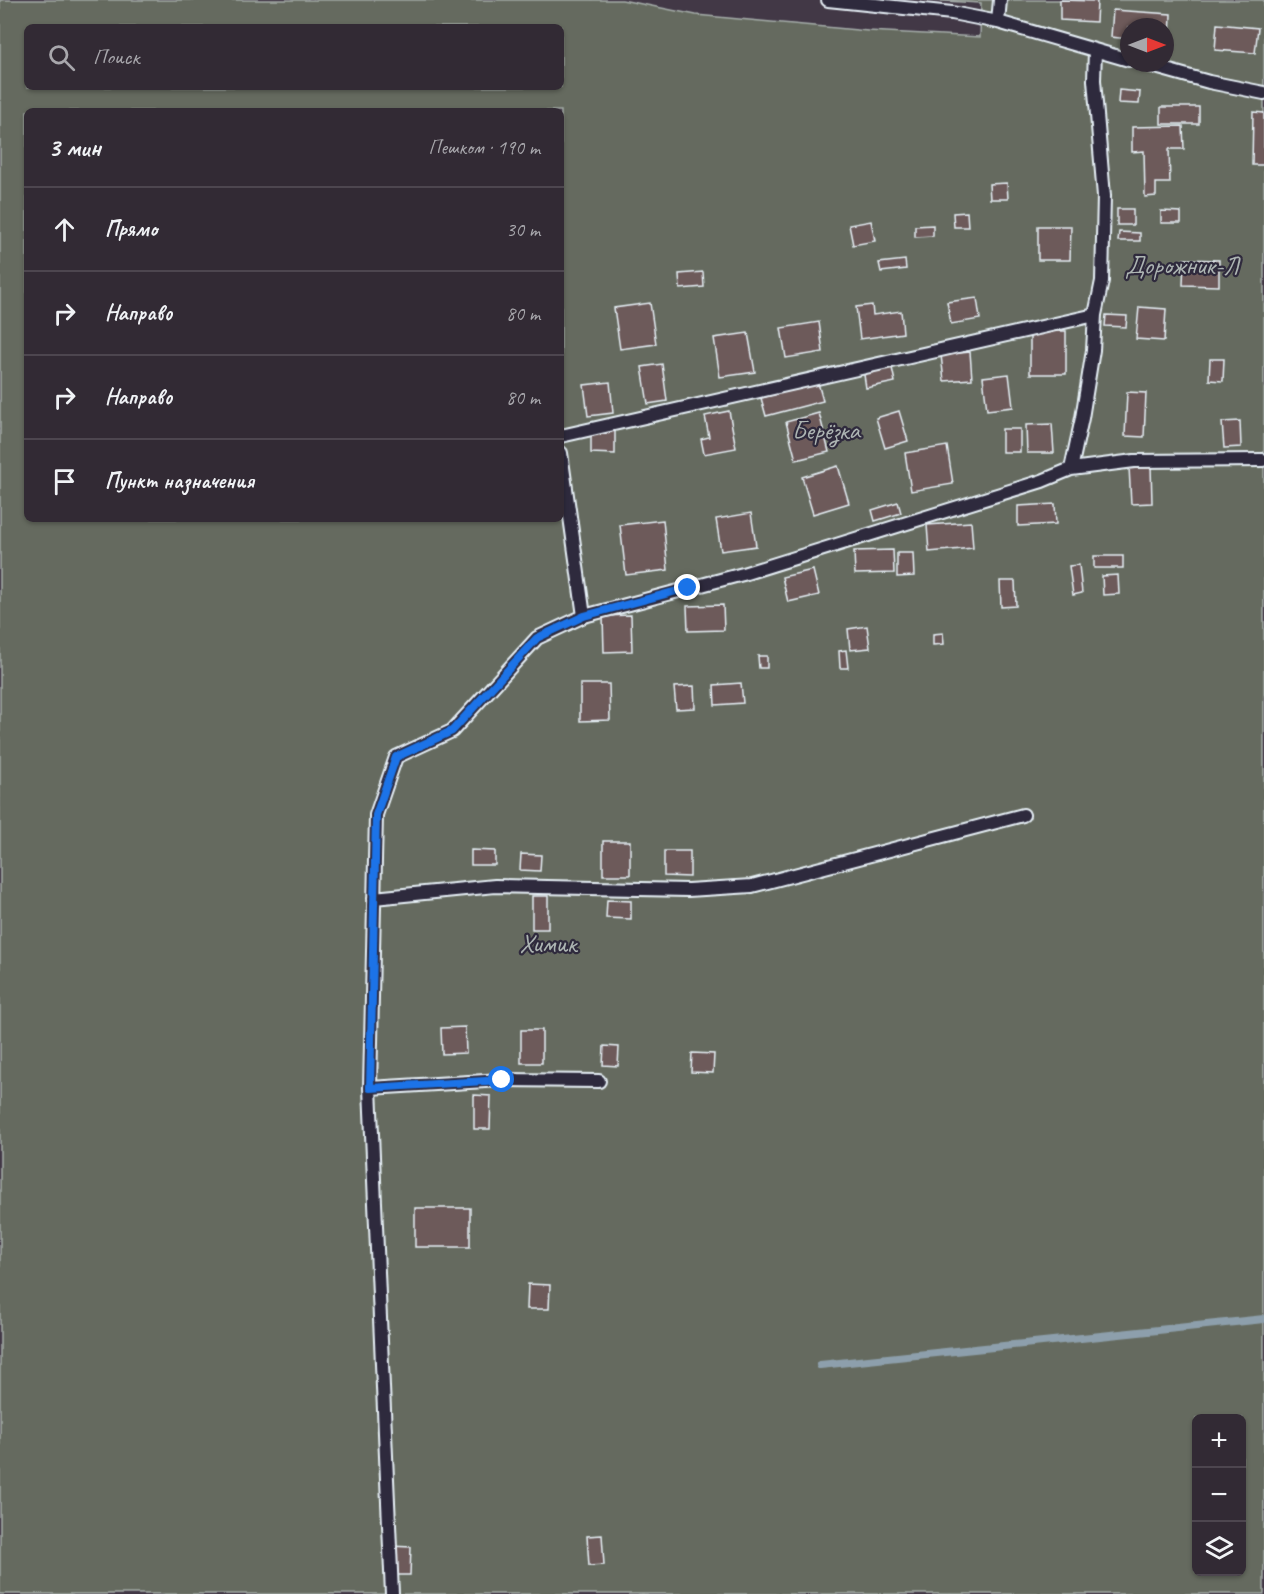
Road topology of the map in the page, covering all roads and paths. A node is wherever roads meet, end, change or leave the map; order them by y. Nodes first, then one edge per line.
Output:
1 (828, 0) edge
2 (1000, 0) edge
3 (998, 22) junction
4 (1095, 51) junction
5 (1120, 58) edge
6 (1173, 72) edge
7 (1264, 93) edge
8 (1095, 315) junction
9 (564, 435) edge
10 (1263, 460) edge
11 (1071, 469) junction
12 (564, 474) edge
13 (584, 616) junction
14 (1023, 815) dead end
15 (374, 898) junction
16 (599, 1081) dead end
17 (370, 1088) junction
18 (392, 1594) edge

1 - 3 lane
2 - 3 lane
3 - 4 lane
4 - 5 lane
4 - 8 lane
6 - 7 lane
8 - 9 lane
8 - 11 lane
10 - 11 lane
11 - 13 lane
12 - 13 lane
13 - 15 lane
14 - 15 lane
15 - 17 lane
16 - 17 lane
17 - 18 lane

